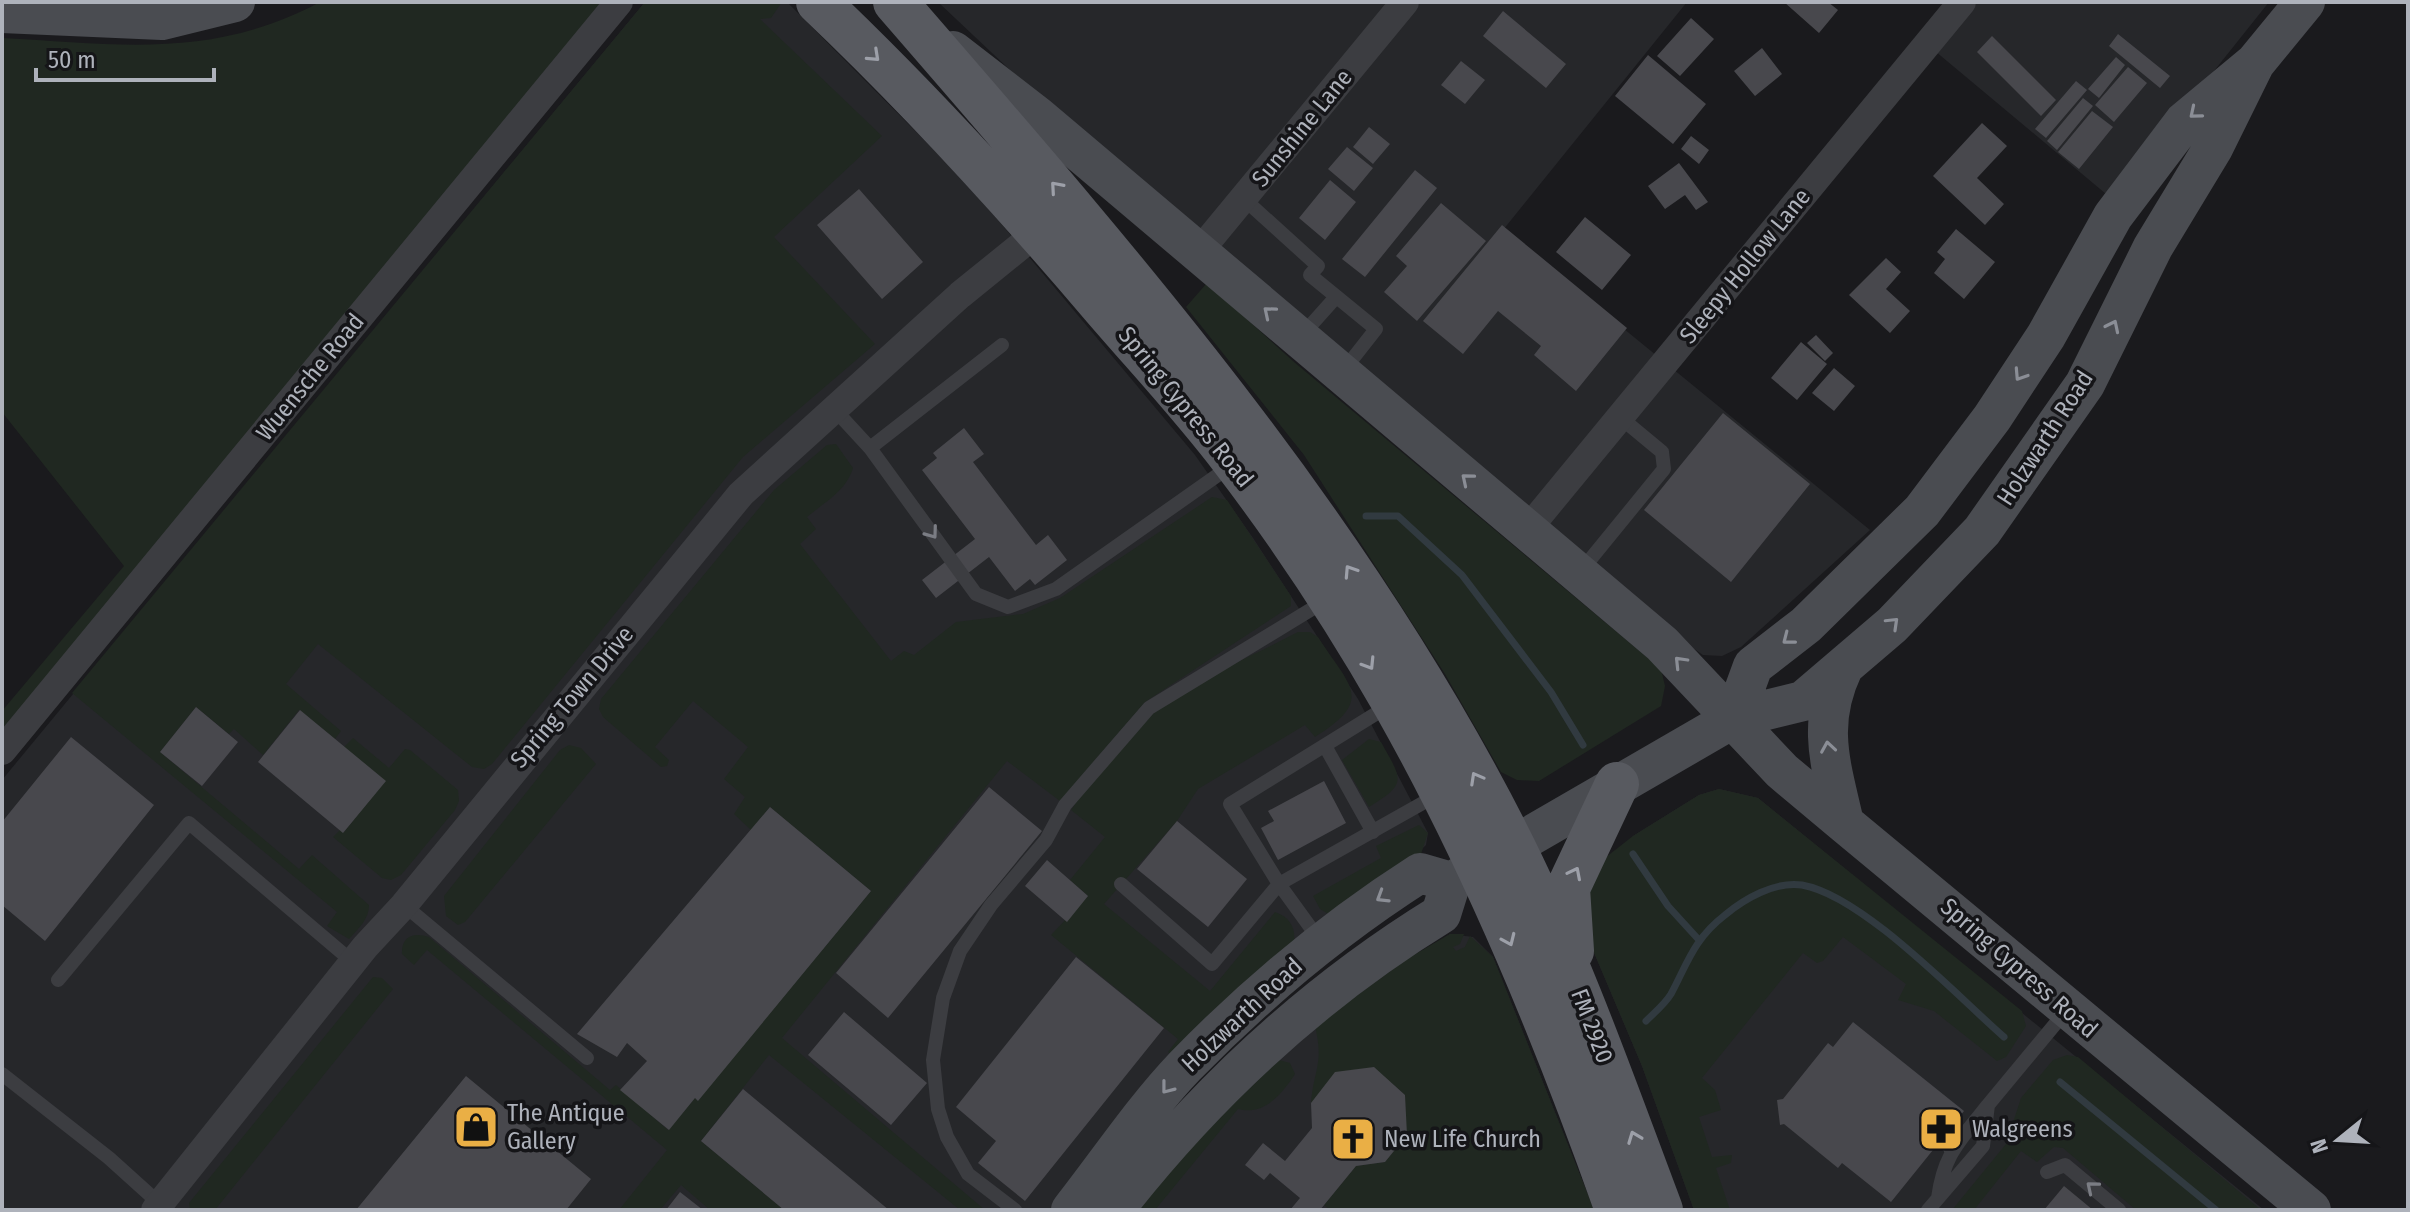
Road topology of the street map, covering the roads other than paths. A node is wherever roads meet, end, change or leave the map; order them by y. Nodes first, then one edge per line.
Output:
1 (235, 2) edge
2 (619, 2) edge
3 (818, 2) edge
4 (1405, 2) edge
5 (1962, 2) edge
6 (2305, 2) edge
7 (900, 8) edge
8 (2, 13) edge
9 (2255, 63) junction
10 (1244, 199) junction
11 (1039, 231) junction
12 (1198, 253) junction
13 (1336, 297) junction
14 (1300, 338) junction
15 (1002, 345) dead end
16 (1194, 356) junction
17 (1342, 373) junction
18 (835, 410) junction
19 (1621, 418) junction
20 (870, 448) junction
21 (1235, 462) junction
22 (1527, 530) junction
23 (1578, 576) junction
24 (1329, 599) junction
25 (1843, 668) junction
26 (1393, 702) junction
27 (1734, 718) junction
28 (1325, 746) junction
29 (2, 751) edge
30 (1617, 784) junction
31 (1442, 792) junction
32 (1844, 823) junction
33 (1373, 832) junction
34 (1481, 866) junction
35 (1121, 884) dead end
36 (1279, 884) junction
37 (404, 905) junction
38 (1321, 943) junction
39 (354, 964) junction
40 (1574, 977) junction
41 (58, 980) dead end
42 (2067, 1011) junction
43 (587, 1058) dead end
44 (2, 1074) edge
45 (1988, 1105) junction
46 (2047, 1172) dead end
47 (1933, 1204) edge
48 (157, 1207) edge
49 (1015, 1210) edge
50 (1071, 1210) edge
51 (1114, 1210) edge
52 (1617, 1210) edge
53 (1661, 1210) edge
54 (2119, 1210) edge
55 (2311, 1210) edge

1 - 8 main road
2 - 29 street, Wuensche Road
3 -> 11 main road, Spring Cypress Road / FM 2920
4 - 10 street, Sunshine Lane
5 - 19 street, Sleepy Hollow Lane
6 - 9 main road, Holzwarth Road
7 - 12 main road, Spring Cypress Road
16 -> 7 main road, Spring Cypress Road / FM 2920
25 -> 9 main road, Holzwarth Road
9 -> 27 main road, Holzwarth Road
10 - 12 street, Sunshine Lane
10 - 13 lane
11 - 16 main road
11 - 18 street, Spring Town Drive
11 - 21 main road, Spring Cypress Road / FM 2920
14 -> 12 main road, Spring Cypress Road
13 - 14 lane
13 - 17 lane
14 - 17 main road, Spring Cypress Road
15 - 20 lane
34 -> 16 main road, Spring Cypress Road / FM 2920
22 -> 17 main road, Spring Cypress Road
18 - 20 lane
18 - 37 street, Spring Town Drive
19 - 22 street, Sleepy Hollow Lane
19 - 23 lane
20 -> 21 lane
21 - 24 main road, Spring Cypress Road / FM 2920
22 - 23 main road, Spring Cypress Road
27 -> 23 main road, Spring Cypress Road
24 -> 26 main road, Spring Cypress Road / FM 2920
24 - 49 lane
25 - 27 main road, Holzwarth Road
32 -> 25 main road
26 - 28 lane
26 - 31 main road, Spring Cypress Road / FM 2920
27 - 30 main road, Holzwarth Road
27 - 32 main road, Spring Cypress Road
28 - 33 lane
28 - 36 lane
30 - 34 main road, Holzwarth Road
40 -> 30 main road
31 - 33 lane
31 - 34 main road, Spring Cypress Road / FM 2920
32 - 42 main road, Spring Cypress Road
33 - 36 lane
34 -> 38 main road, Holzwarth Road
34 - 40 main road, FM 2920 / FM 2920
34 - 51 main road, Holzwarth Road
34 -> 52 main road, FM 2920 / FM 2920
35 - 36 lane
36 - 38 lane
37 - 39 street, Spring Town Drive
37 - 43 lane
38 -> 50 main road, Holzwarth Road
39 - 41 lane
39 - 48 street, Spring Town Drive
53 -> 40 main road, FM 2920 / FM 2920
42 - 45 lane
42 - 55 main road, Spring Cypress Road
44 - 48 lane
45 - 47 lane
45 - 47 lane
54 -> 46 lane

